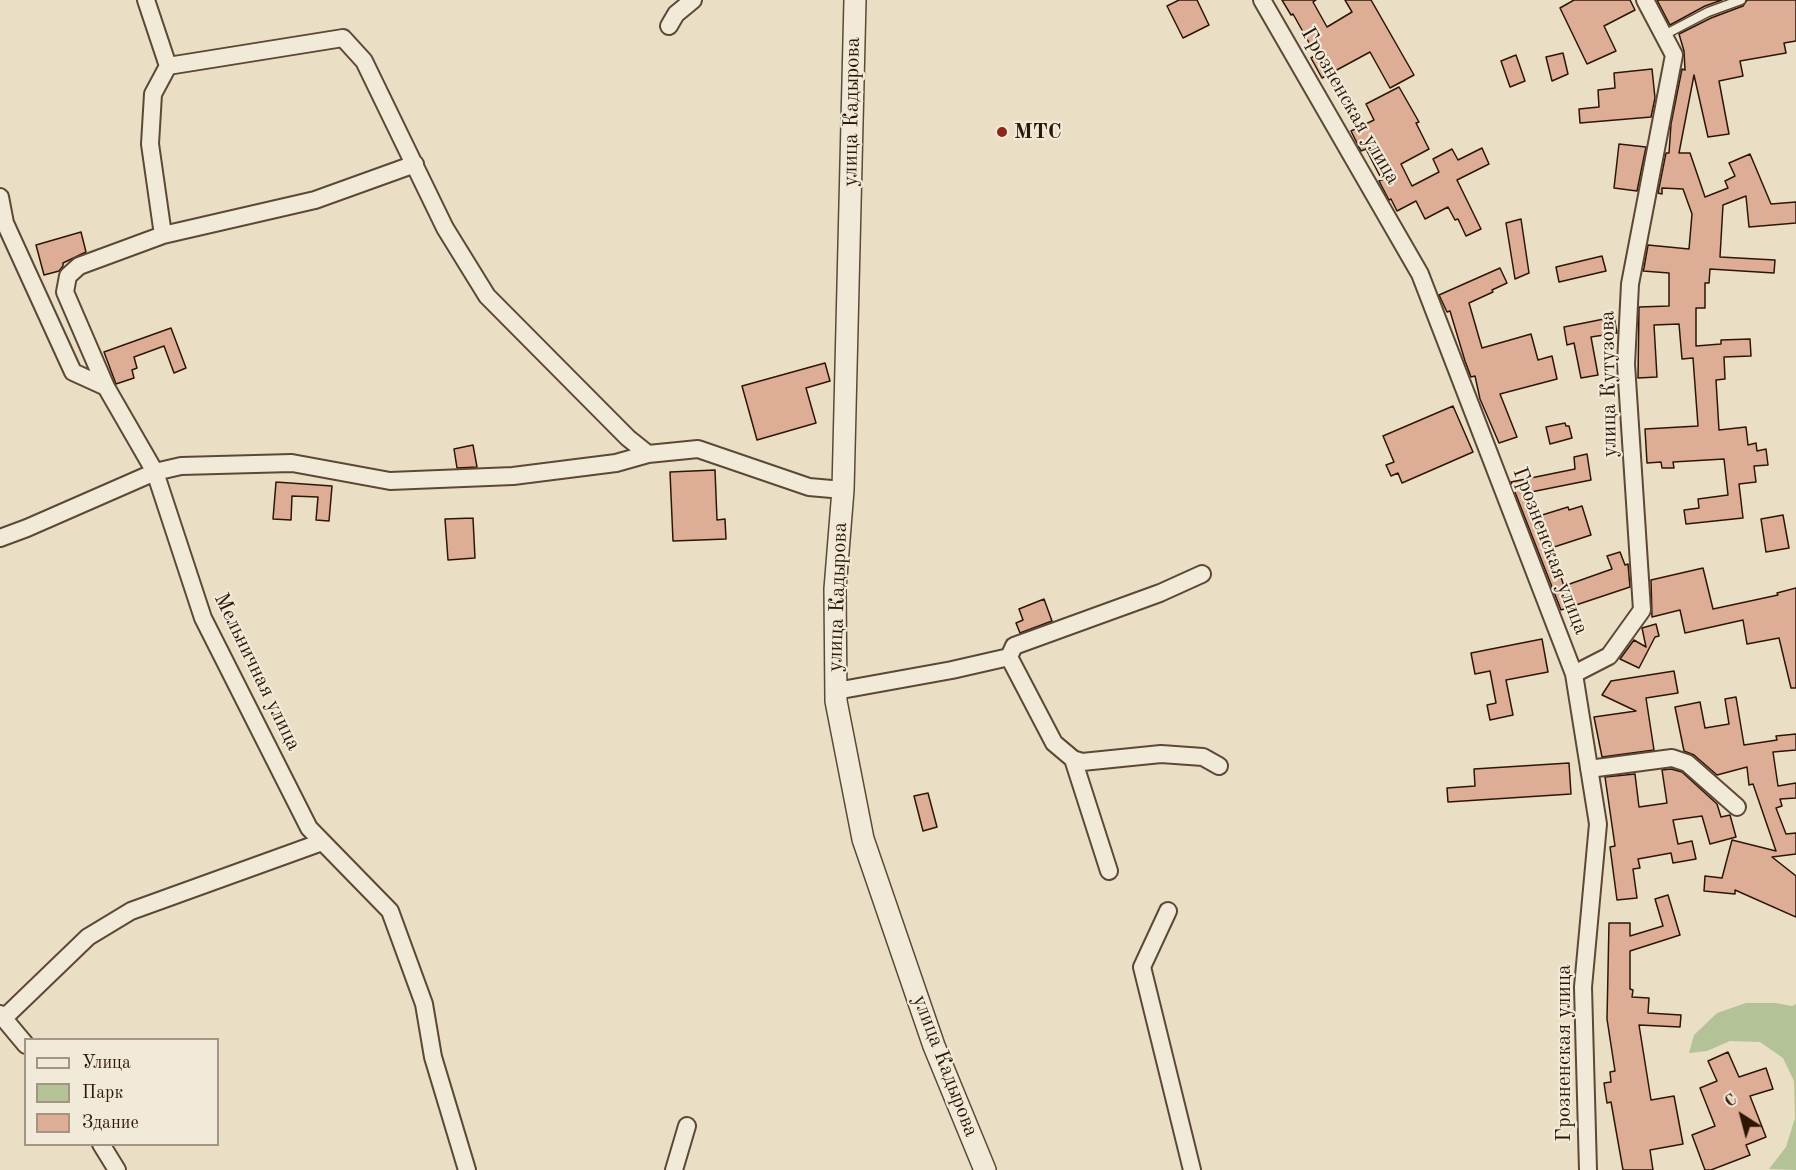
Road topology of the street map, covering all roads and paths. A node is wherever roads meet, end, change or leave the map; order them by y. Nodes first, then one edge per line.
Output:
1 (146, 0) edge
2 (693, 0) edge
3 (855, 0) edge
4 (1262, 0) edge
5 (1645, 0) edge
6 (1741, 0) edge
7 (669, 26) dead end
8 (1664, 35) junction
9 (168, 66) junction
10 (415, 164) junction
11 (0, 197) edge
12 (2, 224) edge
13 (163, 235) junction
14 (106, 387) junction
15 (648, 454) junction
16 (155, 472) junction
17 (843, 490) junction
18 (0, 538) edge
19 (1202, 574) dead end
20 (1009, 657) junction
21 (1574, 674) junction
22 (836, 691) junction
23 (1073, 759) junction
24 (1219, 766) dead end
25 (1589, 769) junction
26 (1737, 807) dead end
27 (322, 842) junction
28 (1109, 871) dead end
29 (1168, 911) dead end
30 (2, 1016) edge
31 (24, 1043) edge
32 (687, 1126) dead end
33 (102, 1146) edge
34 (117, 1170) edge
35 (467, 1170) edge
36 (674, 1170) edge
37 (986, 1170) edge
38 (1192, 1170) edge
39 (1588, 1170) edge

1 - 9 street
2 - 7 street
3 - 17 street, улица Кадырова
4 - 21 street, Грозненская улица
5 - 8 street, улица Кутузова
6 - 8 lane
8 - 21 street, улица Кутузова
9 - 10 street
9 - 13 street
10 - 13 street, Мельничная улица
10 - 15 street
11 - 12 street
12 - 14 street
13 - 14 street, Мельничная улица
14 - 16 street, Мельничная улица
15 - 16 street
15 - 17 street
16 - 18 street
16 - 27 street, Мельничная улица
17 - 22 street, улица Кадырова
19 - 20 street
20 - 22 street
20 - 23 street
21 - 25 street, Грозненская улица
22 - 37 street, улица Кадырова
23 - 24 street
23 - 28 street
25 - 26 street
25 - 39 street, Грозненская улица
27 - 30 street
27 - 35 street, Мельничная улица
29 - 38 street
30 - 31 street
32 - 36 street
33 - 34 street

